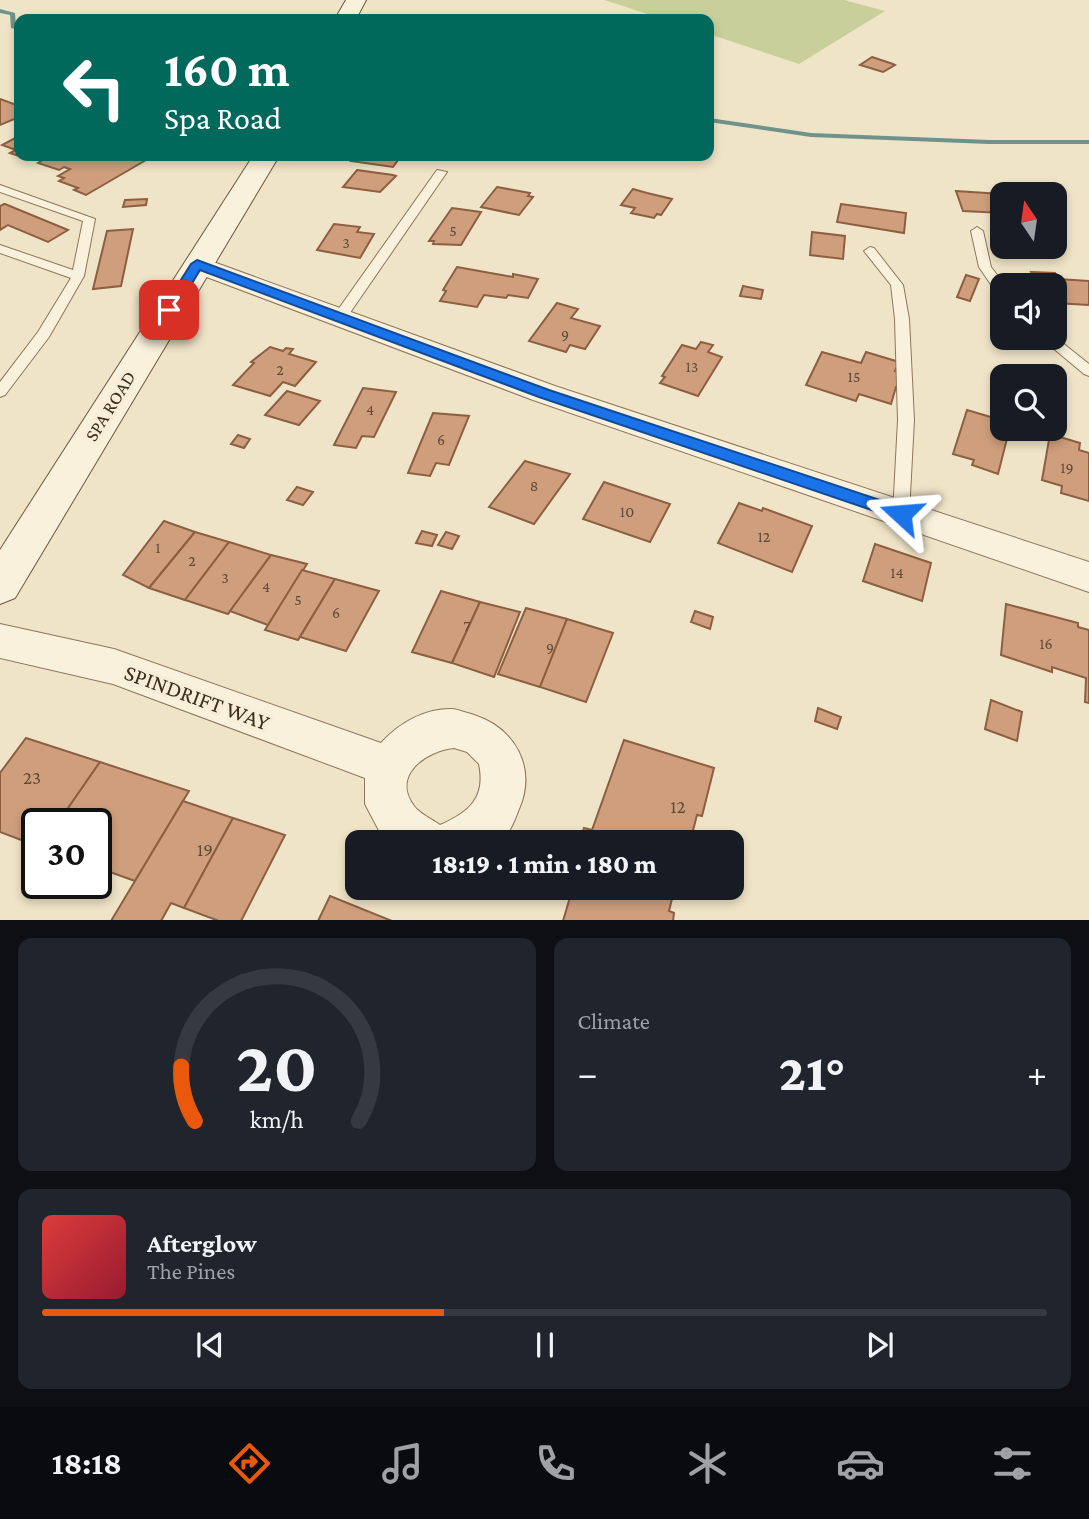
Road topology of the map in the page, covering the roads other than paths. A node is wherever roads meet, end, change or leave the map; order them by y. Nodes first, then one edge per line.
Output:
1 (263, 161) edge
2 (441, 172) dead end
3 (0, 188) edge
4 (977, 231) dead end
5 (0, 248) edge
6 (870, 251) dead end
7 (197, 264) junction
8 (990, 274) edge
9 (78, 276) junction
10 (340, 317) junction
11 (1063, 350) edge
12 (1089, 371) edge
13 (0, 392) edge
14 (901, 514) junction
15 (1089, 577) edge
16 (0, 586) edge
17 (0, 641) edge
18 (389, 766) junction
19 (403, 830) edge
20 (479, 830) edge

1 - 7 main road, SPA ROAD
2 - 10 lane
3 - 9 lane
4 - 8 lane
5 - 9 lane
6 - 14 lane
7 - 10 street
7 - 16 main road, SPA ROAD
9 - 13 lane
10 - 14 street
11 - 12 lane
14 - 15 street
17 - 18 street, SPINDRIFT WAY
18 - 19 street
18 - 20 street

